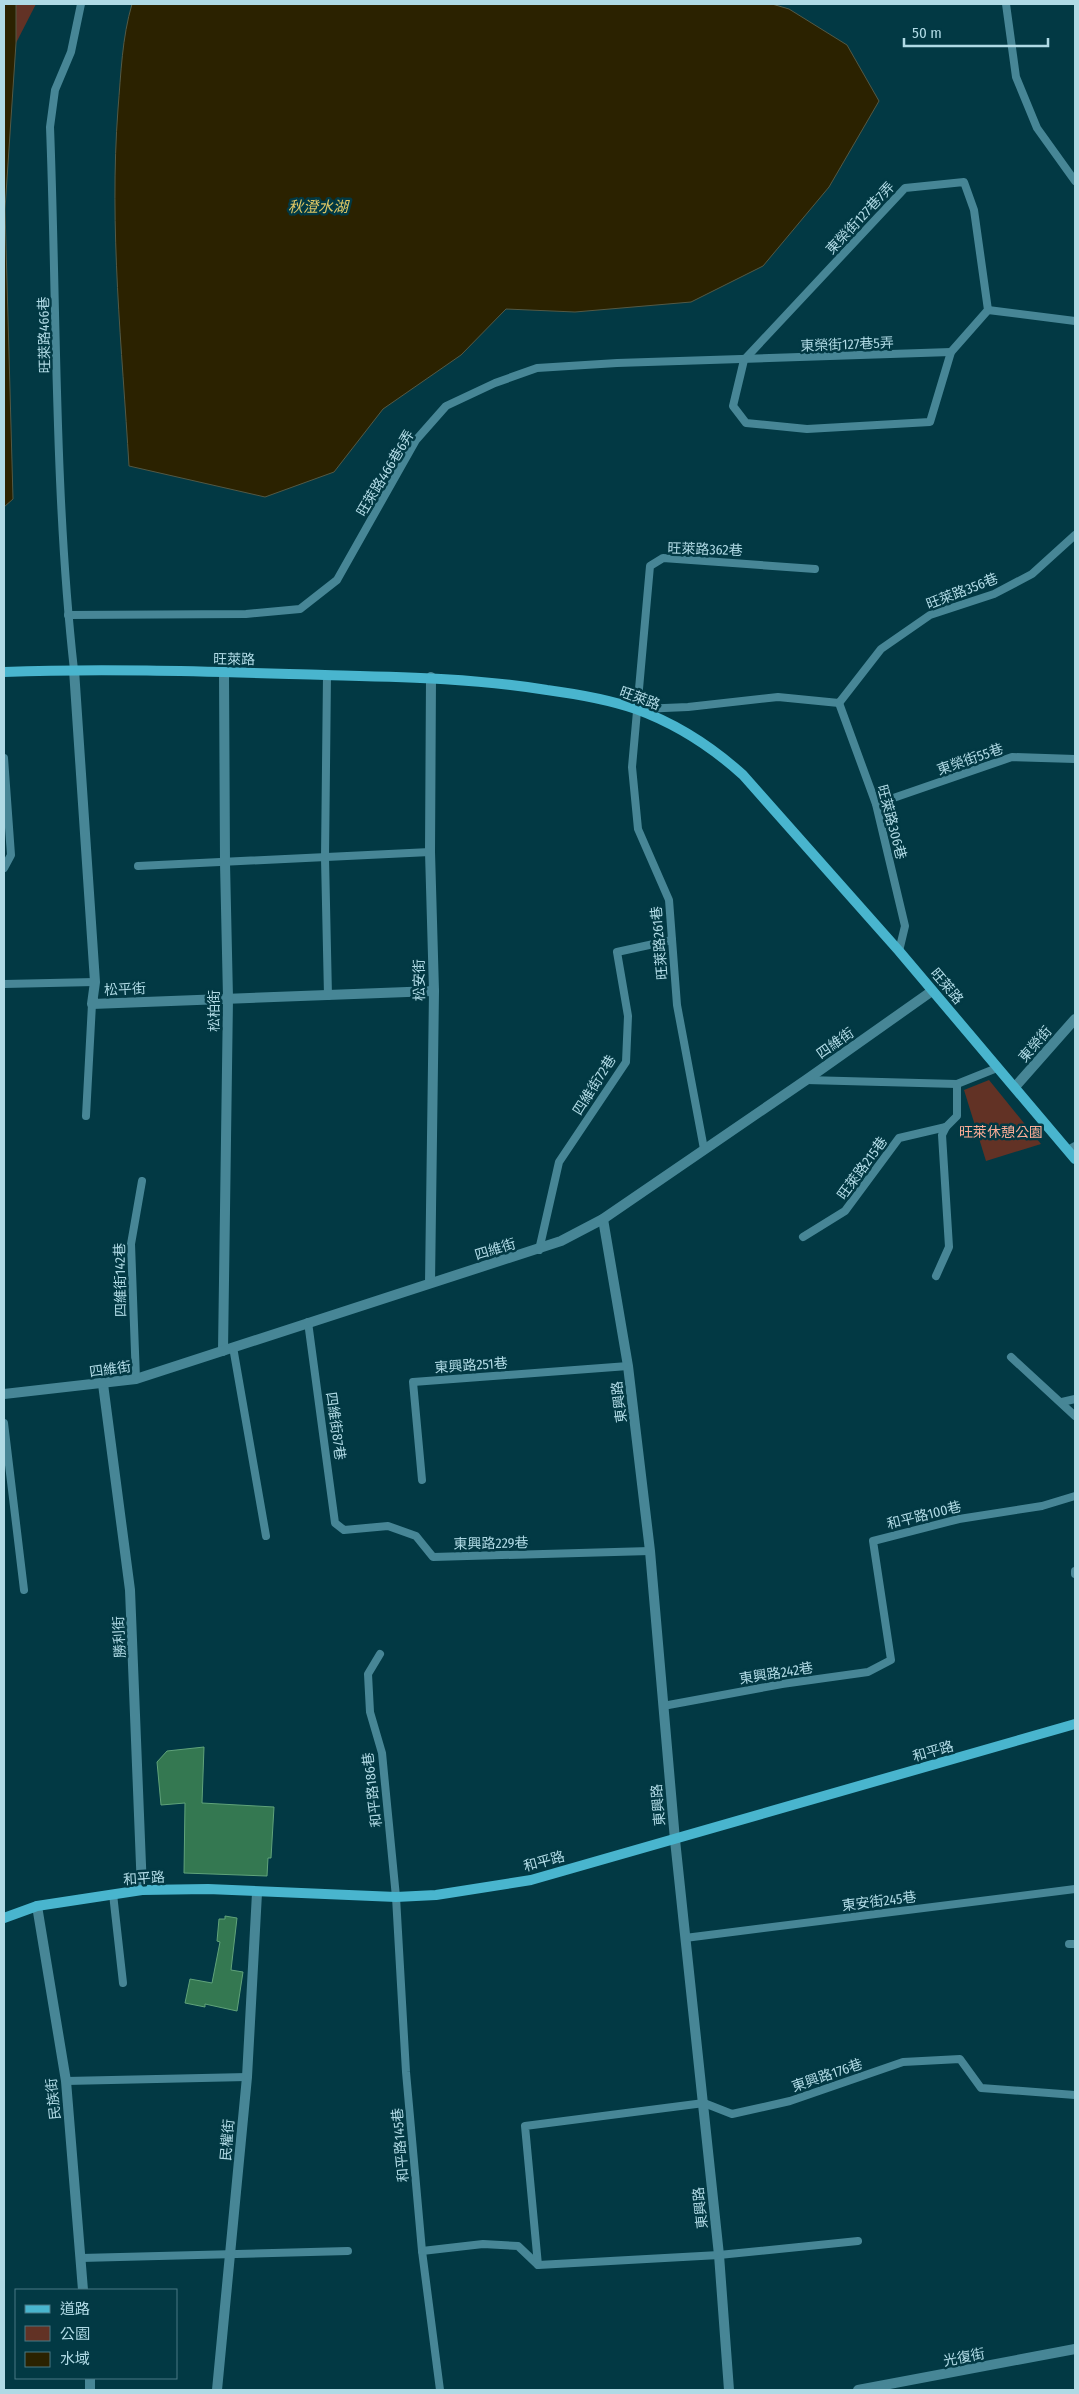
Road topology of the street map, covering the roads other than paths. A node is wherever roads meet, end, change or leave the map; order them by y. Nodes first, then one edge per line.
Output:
1 (81, 4) edge
2 (1006, 4) edge
3 (1075, 181) edge
4 (988, 310) junction
5 (1075, 321) edge
6 (952, 352) junction
7 (744, 360) junction
8 (1075, 535) edge
9 (815, 568) dead end
10 (68, 614) junction
11 (74, 670) junction
12 (4, 672) edge
13 (224, 672) junction
14 (327, 675) junction
15 (431, 677) junction
16 (839, 703) junction
17 (636, 709) junction
18 (4, 758) edge
19 (1075, 759) edge
20 (876, 804) junction
21 (430, 852) junction
22 (325, 858) junction
23 (224, 863) junction
24 (138, 866) dead end
25 (4, 868) edge
26 (672, 940) junction
27 (899, 951) junction
28 (95, 982) junction
29 (4, 984) edge
30 (434, 991) junction
31 (932, 991) junction
32 (328, 996) junction
33 (228, 998) junction
34 (92, 1004) junction
35 (1075, 1019) edge
36 (997, 1068) junction
37 (806, 1080) junction
38 (957, 1084) junction
39 (1015, 1087) junction
40 (86, 1116) dead end
41 (946, 1127) junction
42 (704, 1148) junction
43 (1072, 1148) edge
44 (1075, 1159) edge
45 (142, 1182) dead end
46 (603, 1219) junction
47 (803, 1237) dead end
48 (539, 1250) junction
49 (936, 1276) dead end
50 (430, 1283) junction
51 (308, 1322) junction
52 (228, 1349) junction
53 (1011, 1357) dead end
54 (628, 1366) junction
55 (136, 1380) junction
56 (104, 1384) junction
57 (4, 1394) edge
58 (1075, 1399) edge
59 (1062, 1402) junction
60 (1075, 1416) edge
61 (4, 1423) edge
62 (422, 1480) dead end
63 (1075, 1496) edge
64 (344, 1530) joint
65 (266, 1536) dead end
66 (650, 1551) junction
67 (24, 1590) dead end
68 (380, 1654) dead end
69 (891, 1660) joint
70 (663, 1706) junction
71 (1075, 1724) edge
72 (675, 1840) junction
73 (1075, 1889) edge
74 (142, 1890) junction
75 (257, 1892) junction
76 (113, 1894) junction
77 (396, 1897) junction
78 (37, 1906) junction
79 (4, 1918) edge
80 (686, 1938) junction
81 (123, 1983) dead end
82 (247, 2077) junction
83 (66, 2081) junction
84 (1075, 2095) edge
85 (704, 2103) junction
86 (858, 2240) dead end
87 (348, 2251) dead end
88 (422, 2251) junction
89 (719, 2255) junction
90 (230, 2256) junction
91 (81, 2258) junction
92 (538, 2265) junction
93 (84, 2289) edge
94 (1075, 2349) edge
95 (218, 2390) edge
96 (440, 2390) edge
97 (728, 2390) edge
98 (858, 2390) edge

1 - 10 lane, 旺萊路466巷
2 - 3 lane
4 - 5 lane
4 - 6 lane
4 - 7 lane, 東榮街127巷7弄
6 - 7 lane, 東榮街127巷5弄
6 - 7 lane
7 - 10 lane, 旺萊路466巷6弄
8 - 16 lane, 旺萊路356巷
9 - 17 lane, 旺萊路362巷
10 - 11 lane, 旺萊路466巷
11 - 12 street, 旺萊路
11 - 13 street, 旺萊路
11 - 28 street, 松平街
13 - 14 street, 旺萊路
13 - 23 street, 松柏街
14 - 15 street, 旺萊路
14 - 22 lane
15 - 17 street, 旺萊路
15 - 21 street, 松安街
16 - 17 lane
16 - 20 lane, 旺萊路306巷
17 - 26 lane, 旺萊路261巷
17 - 27 street, 旺萊路
18 - 25 lane
19 - 20 lane, 東榮街55巷
20 - 27 lane, 旺萊路306巷
21 - 22 lane
21 - 30 street, 松安街
22 - 23 lane
22 - 32 lane
23 - 24 lane
23 - 33 street, 松柏街
26 - 42 lane, 旺萊路261巷
26 - 48 lane, 四維街72巷
27 - 31 street, 旺萊路
28 - 29 lane
28 - 34 street, 松平街
30 - 32 street, 松平街
30 - 50 street, 松安街
31 - 36 street, 旺萊路
31 - 37 street, 四維街
32 - 33 street, 松平街
33 - 34 street, 松平街
33 - 52 street, 松柏街
34 - 40 lane
35 - 39 street, 東榮街
36 - 38 lane
36 - 39 street, 旺萊路
37 - 38 lane
37 - 42 street, 四維街
38 - 41 lane
39 - 43 street, 旺萊路
41 - 47 lane, 旺萊路215巷
41 - 49 lane
42 - 46 street, 四維街
43 - 44 street, 旺萊路
45 - 55 lane, 四維街142巷
46 - 48 street, 四維街
46 - 54 street, 東興路
48 - 50 street, 四維街
50 - 51 street, 四維街
51 - 52 street, 四維街
51 - 64 lane, 四維街87巷
52 - 55 street, 四維街
52 - 65 lane
53 - 59 lane
54 - 62 lane, 東興路251巷
54 - 66 street, 東興路
55 - 56 street, 四維街
56 - 57 street, 四維街
56 - 74 street, 勝利街
58 - 59 lane
59 - 60 lane
61 - 67 lane
63 - 69 lane, 和平路100巷
64 - 66 lane, 東興路229巷
66 - 70 street, 東興路
68 - 77 lane, 和平路186巷
69 - 70 lane, 東興路242巷
70 - 72 street, 東興路
71 - 72 street, 和平路
72 - 77 street, 和平路
72 - 80 street, 東興路
73 - 80 lane, 東安街245巷
74 - 75 street, 和平路
74 - 76 street, 和平路
75 - 77 street, 和平路
75 - 82 street, 民權街
76 - 78 street, 和平路
76 - 81 lane
77 - 88 lane, 和平路145巷
78 - 79 street, 和平路
78 - 83 street, 民族街
80 - 85 street, 東興路
82 - 83 lane
82 - 90 street, 民權街
83 - 91 street, 民族街
84 - 85 lane, 東興路176巷
85 - 89 street, 東興路
85 - 92 lane
86 - 89 lane
87 - 90 lane
88 - 92 lane
88 - 96 lane, 和平路145巷
89 - 92 lane
89 - 97 street, 東興路
90 - 91 lane
90 - 95 street, 民權街
91 - 93 street, 民族街
94 - 98 street, 光復街

